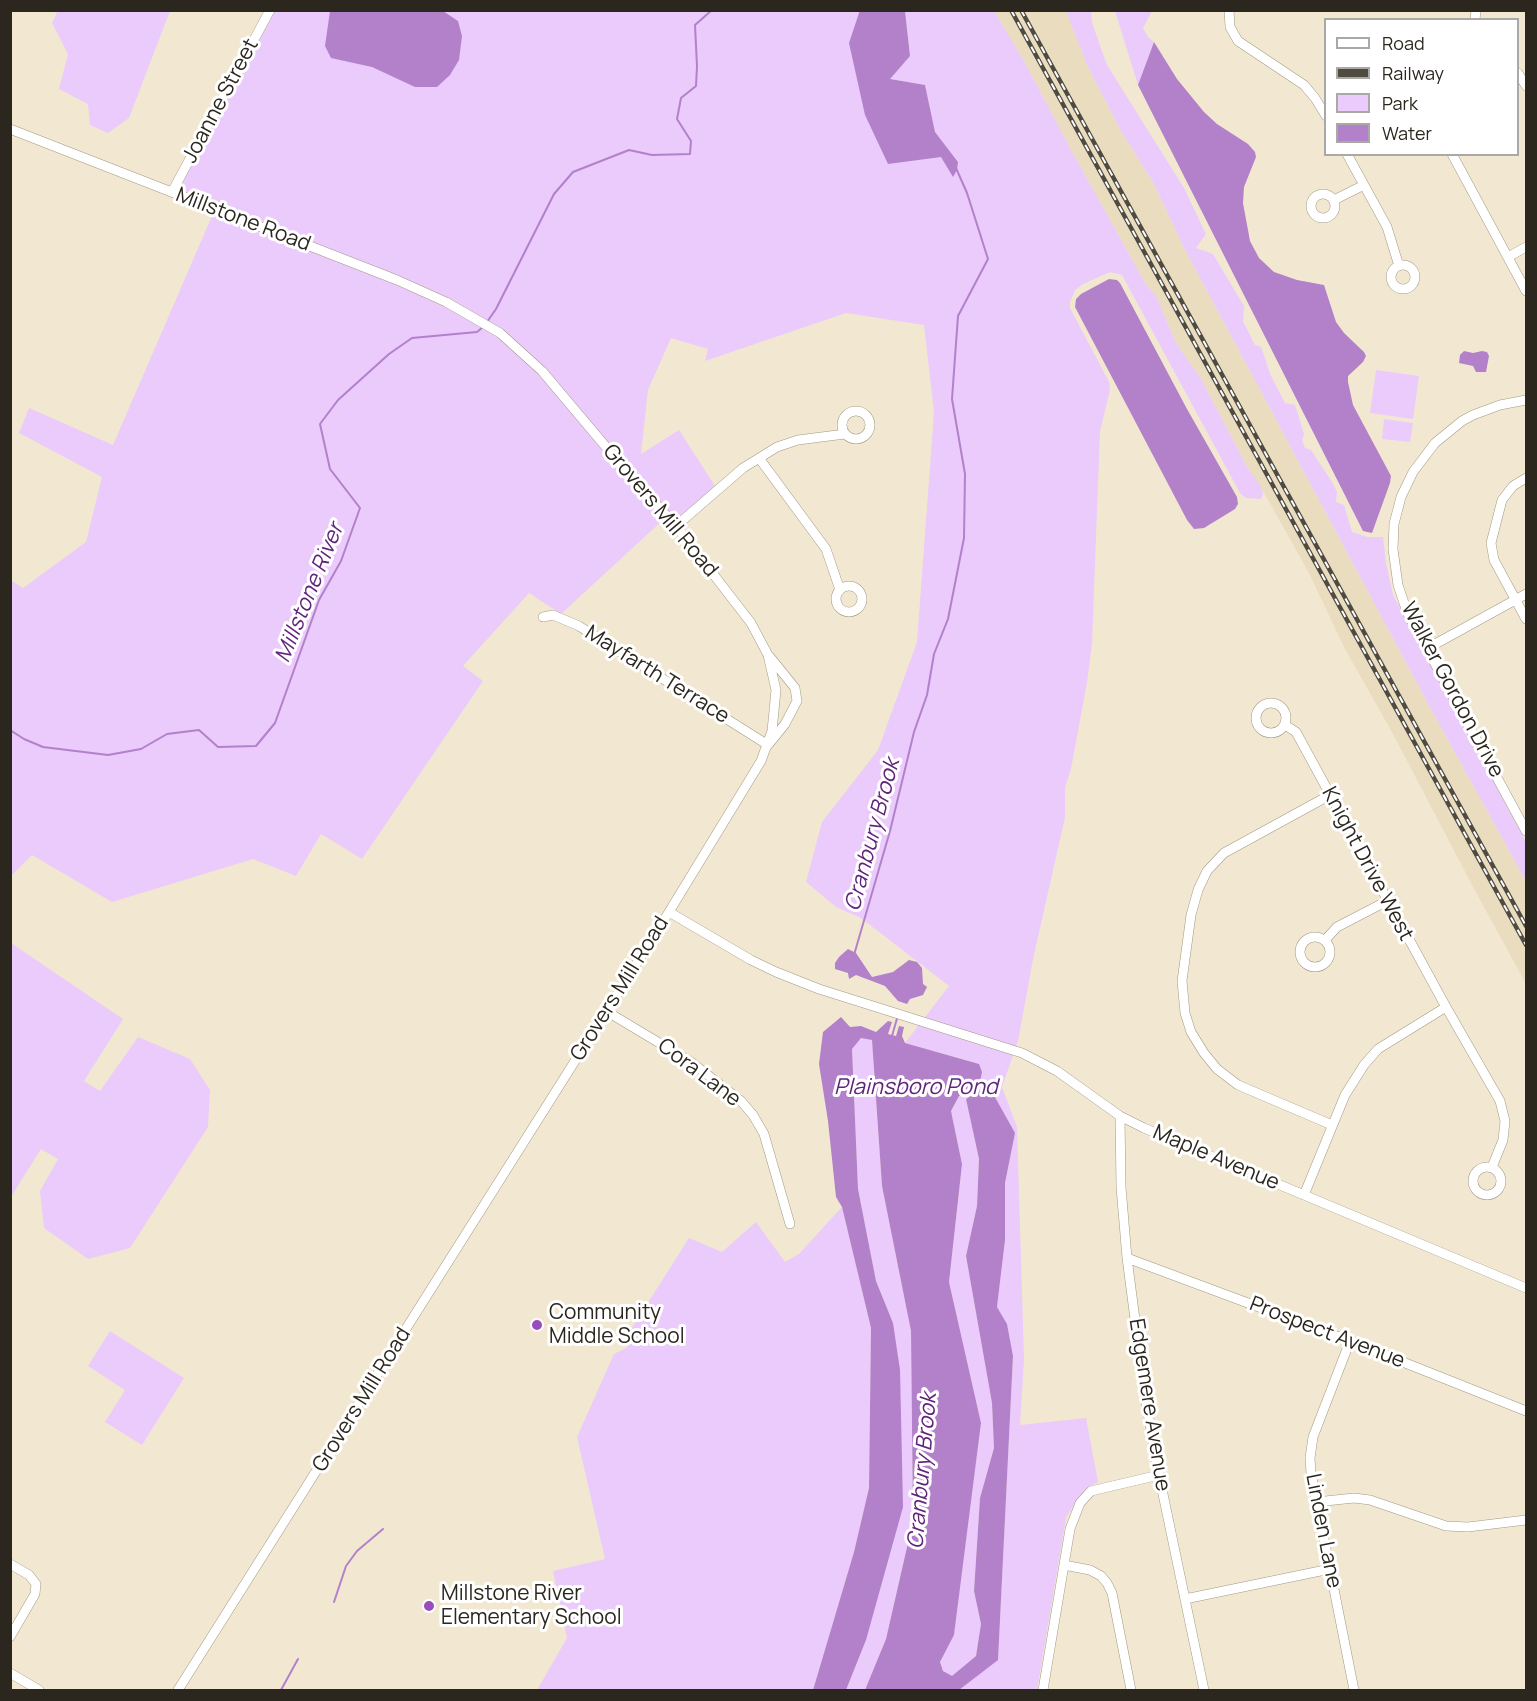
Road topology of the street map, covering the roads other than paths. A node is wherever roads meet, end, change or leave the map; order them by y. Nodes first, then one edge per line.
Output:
1 (270, 10) edge
2 (1229, 10) edge
3 (1324, 113) edge
4 (10, 129) edge
5 (1348, 156) edge
6 (1453, 156) edge
7 (1364, 185) junction
8 (172, 192) junction
9 (1334, 200) dead end
10 (1527, 247) edge
11 (1508, 257) junction
12 (1399, 266) dead end
13 (1527, 291) edge
14 (473, 316) joint
15 (1527, 400) edge
16 (845, 434) dead end
17 (759, 458) junction
18 (1527, 478) edge
19 (676, 526) junction
20 (840, 590) dead end
21 (1527, 594) edge
22 (1516, 600) junction
23 (543, 617) dead end
24 (1527, 619) edge
25 (1428, 648) junction
26 (768, 655) junction
27 (1285, 725) dead end
28 (768, 745) junction
29 (1330, 795) junction
30 (1527, 831) edge
31 (1388, 902) junction
32 (669, 912) junction
33 (1324, 940) dead end
34 (1446, 1007) junction
35 (606, 1011) junction
36 (1120, 1116) junction
37 (1332, 1125) junction
38 (1492, 1167) dead end
39 (1304, 1195) junction
40 (790, 1224) dead end
41 (1127, 1258) junction
42 (1527, 1288) edge
43 (1350, 1341) junction
44 (1527, 1410) edge
45 (1159, 1475) junction
46 (1316, 1502) junction
47 (1527, 1520) edge
48 (10, 1564) edge
49 (1064, 1565) junction
50 (1330, 1569) junction
51 (1185, 1599) junction
52 (10, 1637) edge
53 (10, 1673) edge
54 (39, 1690) edge
55 (178, 1690) edge
56 (1043, 1690) edge
57 (1131, 1690) edge
58 (1204, 1690) edge
59 (1354, 1690) edge

1 - 8 street, Joanne Street
2 - 3 street
4 - 8 street, Millstone Road
5 - 7 street
6 - 11 street
7 - 9 street
7 - 12 street
8 - 14 street, Millstone Road
10 - 11 street
11 - 13 street
14 - 19 street, Grovers Mill Road
15 - 25 street, Walker Gordon Drive
16 - 17 street
17 - 19 street
17 - 20 street
18 - 22 street
19 - 26 street, Grovers Mill Road
21 - 22 street
22 - 24 street
22 - 25 street
23 - 28 street, Mayfarth Terrace
25 - 30 street, Walker Gordon Drive
26 - 28 street, Grovers Mill Road
26 - 28 street
27 - 29 street, Knight Drive West
28 - 32 street, Grovers Mill Road
29 - 31 street, Knight Drive West
29 - 37 street
31 - 33 street
31 - 34 street, Knight Drive West
32 - 35 street, Grovers Mill Road
32 - 36 street, Maple Avenue
34 - 37 street
34 - 38 street, Knight Drive West
35 - 40 street, Cora Lane
35 - 55 street, Grovers Mill Road
36 - 39 street, Maple Avenue
36 - 41 street, Edgemere Avenue
37 - 39 street
39 - 42 street, Maple Avenue
41 - 43 street, Prospect Avenue
41 - 45 street, Edgemere Avenue
43 - 44 street, Prospect Avenue
43 - 46 street, Linden Lane
45 - 49 street
45 - 51 street, Edgemere Avenue
46 - 47 street
46 - 50 street, Linden Lane
48 - 52 street
49 - 56 street
49 - 57 street
50 - 51 street
50 - 59 street, Linden Lane
51 - 58 street, Edgemere Avenue
53 - 54 street

